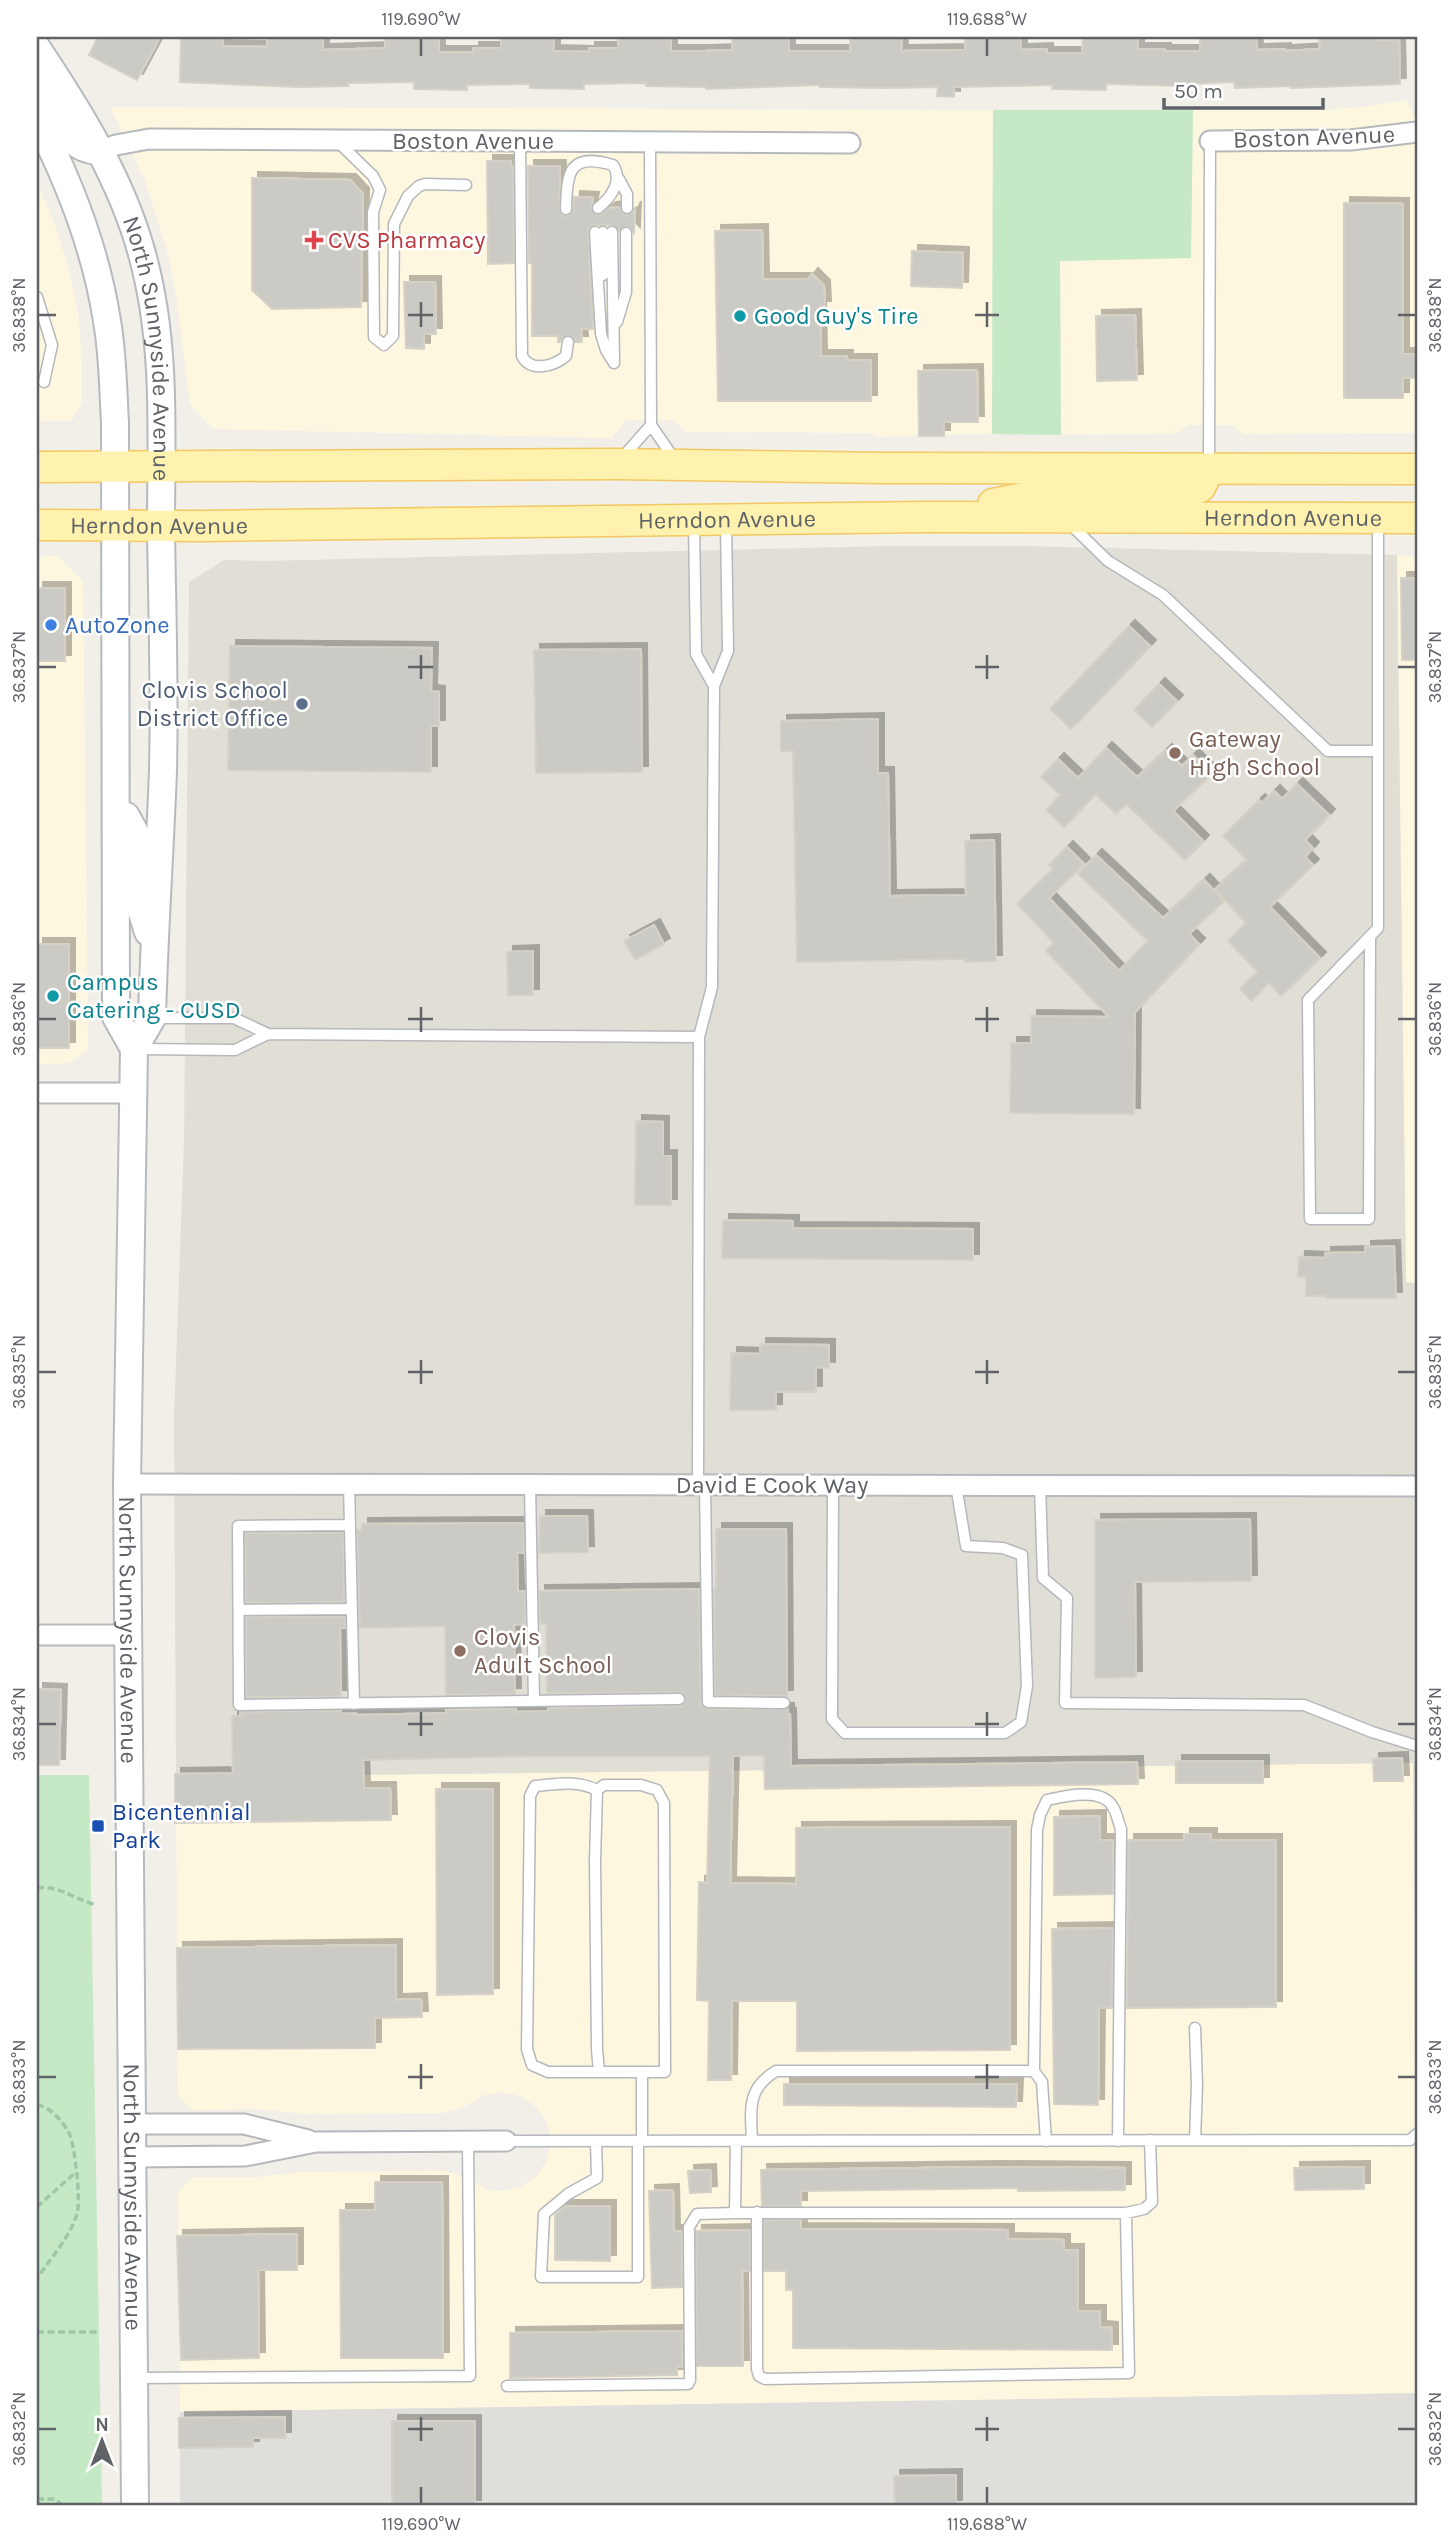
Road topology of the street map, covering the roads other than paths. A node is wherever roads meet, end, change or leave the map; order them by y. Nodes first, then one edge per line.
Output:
1 (37, 48) edge
2 (37, 81) edge
3 (37, 119) edge
4 (1417, 132) edge
5 (337, 141) junction
6 (1210, 141) joint
7 (520, 142) junction
8 (650, 142) junction
9 (850, 143) dead end
10 (99, 152) junction
11 (616, 184) junction
12 (466, 185) dead end
13 (604, 207) dead end
14 (627, 208) dead end
15 (566, 209) dead end
16 (626, 233) dead end
17 (37, 297) edge
18 (613, 336) junction
19 (568, 342) dead end
20 (44, 382) dead end
21 (651, 425) junction
22 (617, 464) junction
23 (679, 465) junction
24 (37, 467) edge
25 (114, 467) junction
26 (161, 467) junction
27 (1209, 469) junction
28 (1417, 469) edge
29 (927, 517) junction
30 (1063, 517) junction
31 (726, 518) junction
32 (1378, 518) junction
33 (694, 519) junction
34 (1417, 519) edge
35 (37, 525) edge
36 (114, 525) junction
37 (161, 525) junction
38 (714, 686) junction
39 (1376, 751) junction
40 (116, 813) junction
41 (1370, 938) junction
42 (153, 947) junction
43 (152, 1018) junction
44 (268, 1034) junction
45 (699, 1037) junction
46 (134, 1049) junction
47 (37, 1093) edge
48 (134, 1093) junction
49 (127, 1484) junction
50 (349, 1484) junction
51 (530, 1485) junction
52 (702, 1485) junction
53 (833, 1485) junction
54 (956, 1485) junction
55 (1040, 1485) junction
56 (1417, 1486) edge
57 (350, 1525) junction
58 (352, 1609) junction
59 (239, 1610) junction
60 (37, 1635) edge
61 (128, 1635) junction
62 (679, 1699) dead end
63 (534, 1701) junction
64 (783, 1703) dead end
65 (354, 1704) junction
66 (1417, 1746) edge
67 (597, 1790) junction
68 (1195, 2028) dead end
69 (1034, 2071) junction
70 (599, 2072) junction
71 (642, 2073) junction
72 (132, 2124) junction
73 (1417, 2134) edge
74 (1150, 2140) junction
75 (1195, 2140) junction
76 (468, 2141) junction
77 (506, 2141) joint
78 (596, 2141) junction
79 (640, 2141) junction
80 (736, 2141) junction
81 (752, 2141) junction
82 (1046, 2141) junction
83 (1118, 2141) junction
84 (316, 2142) junction
85 (132, 2157) junction
86 (757, 2212) junction
87 (735, 2213) junction
88 (1126, 2213) junction
89 (134, 2378) junction
90 (507, 2386) dead end
91 (135, 2506) edge

1 - 10 main road, North Sunnyside Avenue
2 - 10 main road
3 - 25 main road, North Sunnyside Avenue
4 - 6 street, Boston Avenue
5 - 7 street, Boston Avenue
5 - 10 street, Boston Avenue
5 - 12 lane
6 - 27 lane
7 - 8 street, Boston Avenue
7 - 19 lane
8 - 9 street, Boston Avenue
8 - 21 lane
10 - 26 main road, North Sunnyside Avenue
11 - 13 lane
11 - 14 lane
11 - 15 lane
16 - 18 lane
17 - 20 lane
18 - 18 lane
21 - 22 lane
21 - 23 lane
22 - 23 main road, Herndon Avenue
22 - 26 main road, Herndon Avenue
23 - 27 main road, Herndon Avenue
24 - 25 main road, Herndon Avenue
25 - 26 main road, Herndon Avenue
25 - 36 main road, North Sunnyside Avenue
26 - 37 main road, North Sunnyside Avenue
27 - 28 main road, Herndon Avenue
27 - 29 main road
29 - 30 main road, Herndon Avenue
29 - 31 main road, Herndon Avenue
30 - 32 main road, Herndon Avenue
30 - 39 lane
31 - 33 main road, Herndon Avenue
31 - 38 lane
32 - 34 main road, Herndon Avenue
32 - 39 lane
33 - 37 main road, Herndon Avenue
33 - 38 lane
35 - 36 main road, Herndon Avenue
36 - 37 main road, Herndon Avenue
36 - 40 main road, North Sunnyside Avenue
37 - 42 main road, North Sunnyside Avenue
38 - 45 lane
39 - 41 lane
40 - 42 main road
40 - 46 main road, North Sunnyside Avenue
41 - 41 lane
42 - 43 main road, North Sunnyside Avenue
43 - 44 lane
43 - 46 main road, North Sunnyside Avenue
44 - 45 lane
44 - 46 lane
45 - 52 lane
46 - 48 main road, North Sunnyside Avenue
47 - 48 street
48 - 49 main road, North Sunnyside Avenue
49 - 50 street, David E Cook Way
49 - 61 main road, North Sunnyside Avenue
50 - 51 street, David E Cook Way
50 - 57 lane
51 - 52 street, David E Cook Way
51 - 63 lane
52 - 53 street, David E Cook Way
52 - 64 lane
53 - 54 street, David E Cook Way
53 - 54 lane
54 - 55 street, David E Cook Way
55 - 56 street, David E Cook Way
55 - 66 lane
57 - 58 lane
57 - 59 lane
58 - 59 lane
58 - 65 lane
59 - 65 lane
60 - 61 street
61 - 72 main road, North Sunnyside Avenue
62 - 63 lane
63 - 65 lane
67 - 70 lane
67 - 70 lane
67 - 71 lane
68 - 75 lane
69 - 81 lane
69 - 82 lane
69 - 83 lane
70 - 71 lane
71 - 79 lane
72 - 84 street
72 - 85 main road, North Sunnyside Avenue
73 - 75 lane
74 - 75 lane
74 - 83 lane
74 - 88 lane
76 - 77 street
76 - 84 street
76 - 89 lane
77 - 78 lane
78 - 79 lane
78 - 79 lane
79 - 80 lane
80 - 81 lane
80 - 87 lane
81 - 82 lane
82 - 83 lane
84 - 85 street
85 - 89 main road, North Sunnyside Avenue
86 - 87 lane
86 - 88 lane
86 - 88 lane
87 - 90 lane
89 - 91 main road, North Sunnyside Avenue

